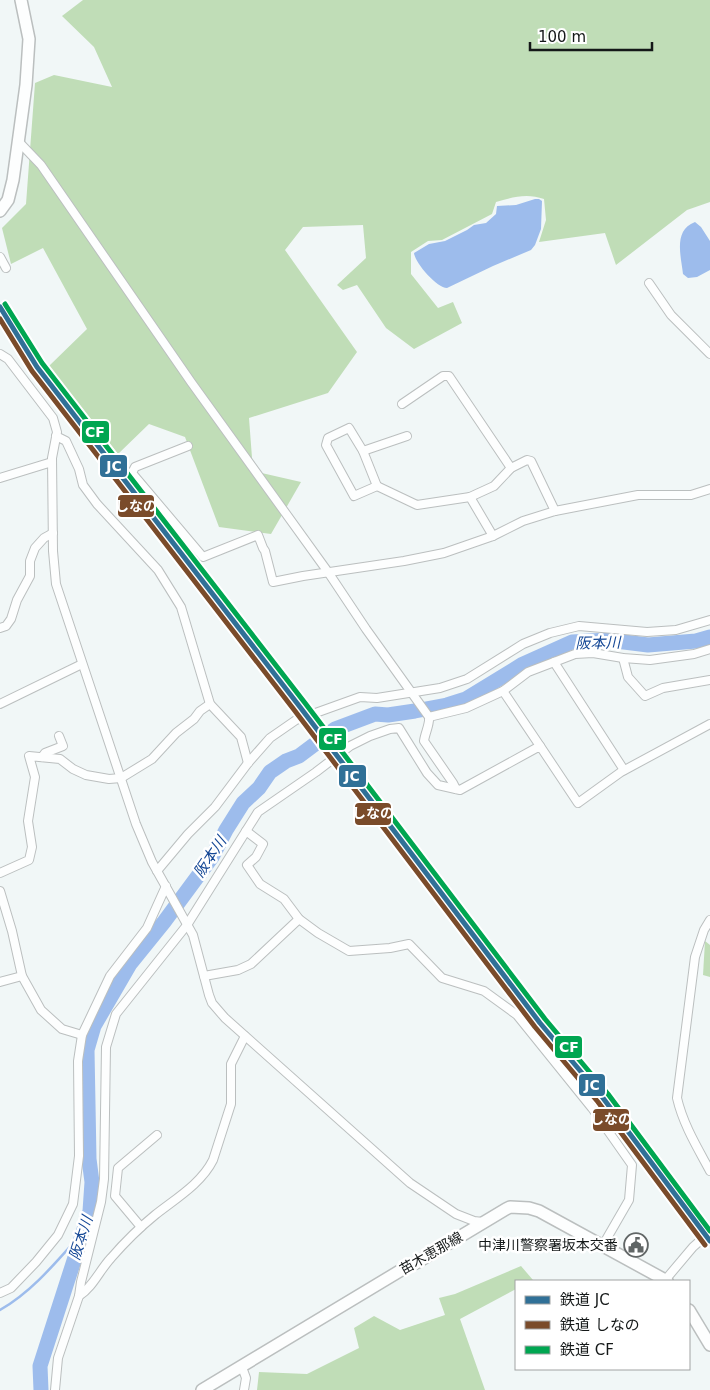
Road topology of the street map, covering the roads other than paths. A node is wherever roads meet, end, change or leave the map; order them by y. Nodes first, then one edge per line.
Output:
1 (21, 0) edge
2 (18, 141) junction
3 (0, 211) edge
4 (0, 257) edge
5 (6, 268) dead end
6 (649, 284) dead end
7 (0, 354) edge
8 (710, 354) edge
9 (402, 404) dead end
10 (56, 436) junction
11 (407, 436) dead end
12 (188, 446) dead end
13 (363, 451) junction
14 (52, 462) junction
15 (511, 468) junction
16 (0, 478) edge
17 (376, 486) junction
18 (710, 489) edge
19 (470, 497) junction
20 (555, 512) junction
21 (53, 533) junction
22 (493, 536) junction
23 (328, 572) junction
24 (710, 620) edge
25 (0, 628) edge
26 (710, 649) edge
27 (623, 658) junction
28 (554, 662) junction
29 (82, 664) junction
30 (710, 680) edge
31 (503, 691) junction
32 (413, 692) junction
33 (0, 704) edge
34 (210, 704) junction
35 (429, 718) junction
36 (710, 724) edge
37 (59, 736) dead end
38 (540, 746) junction
39 (42, 757) junction
40 (248, 763) junction
41 (624, 770) junction
42 (121, 778) junction
43 (456, 789) junction
44 (246, 831) junction
45 (157, 870) junction
46 (0, 873) edge
47 (166, 886) junction
48 (0, 891) edge
49 (300, 919) junction
50 (710, 920) edge
51 (185, 922) junction
52 (22, 976) junction
53 (204, 976) junction
54 (0, 982) edge
55 (82, 1035) junction
56 (246, 1036) junction
57 (157, 1136) dead end
58 (710, 1171) edge
59 (483, 1222) junction
60 (141, 1227) junction
61 (710, 1232) edge
62 (603, 1246) junction
63 (667, 1280) edge
64 (0, 1293) edge
65 (79, 1296) junction
66 (690, 1312) edge
67 (710, 1345) edge
68 (242, 1367) junction
69 (54, 1390) edge
70 (202, 1390) edge
71 (244, 1390) edge

1 - 2 main road
2 - 3 main road
2 - 23 street
4 - 5 street
6 - 8 street
7 - 10 street
9 - 15 street
10 - 14 street
10 - 34 street
11 - 13 street
12 - 23 street
13 - 17 street
13 - 17 street
14 - 16 street
14 - 21 street
15 - 19 street
15 - 20 street
17 - 19 street
18 - 20 street
19 - 22 street
20 - 22 street
21 - 25 street
21 - 29 street
22 - 23 street
23 - 32 street
24 - 32 street
26 - 27 street
27 - 28 street
27 - 30 street
28 - 31 street
28 - 41 street
29 - 33 street
29 - 42 street
31 - 35 street
31 - 38 street
32 - 35 street
32 - 40 street
34 - 40 street
34 - 42 street
35 - 43 street
36 - 41 street
37 - 39 street
38 - 41 street
38 - 43 street
39 - 42 street
39 - 46 street
40 - 45 street
42 - 45 street
43 - 44 street
44 - 49 street
44 - 51 street
45 - 47 street
47 - 51 street
47 - 55 street
48 - 52 street
49 - 53 street
49 - 62 street
50 - 58 street
51 - 53 street
51 - 65 street
52 - 54 street
52 - 55 street
53 - 56 street
55 - 64 street
56 - 59 street
56 - 60 street
57 - 60 street
59 - 62 main road, 苗木恵那線
59 - 68 main road, 苗木恵那線
60 - 65 street
61 - 63 street
62 - 63 main road, 苗木恵那線
65 - 69 street
66 - 67 main road
68 - 70 main road, 苗木恵那線
68 - 71 street

